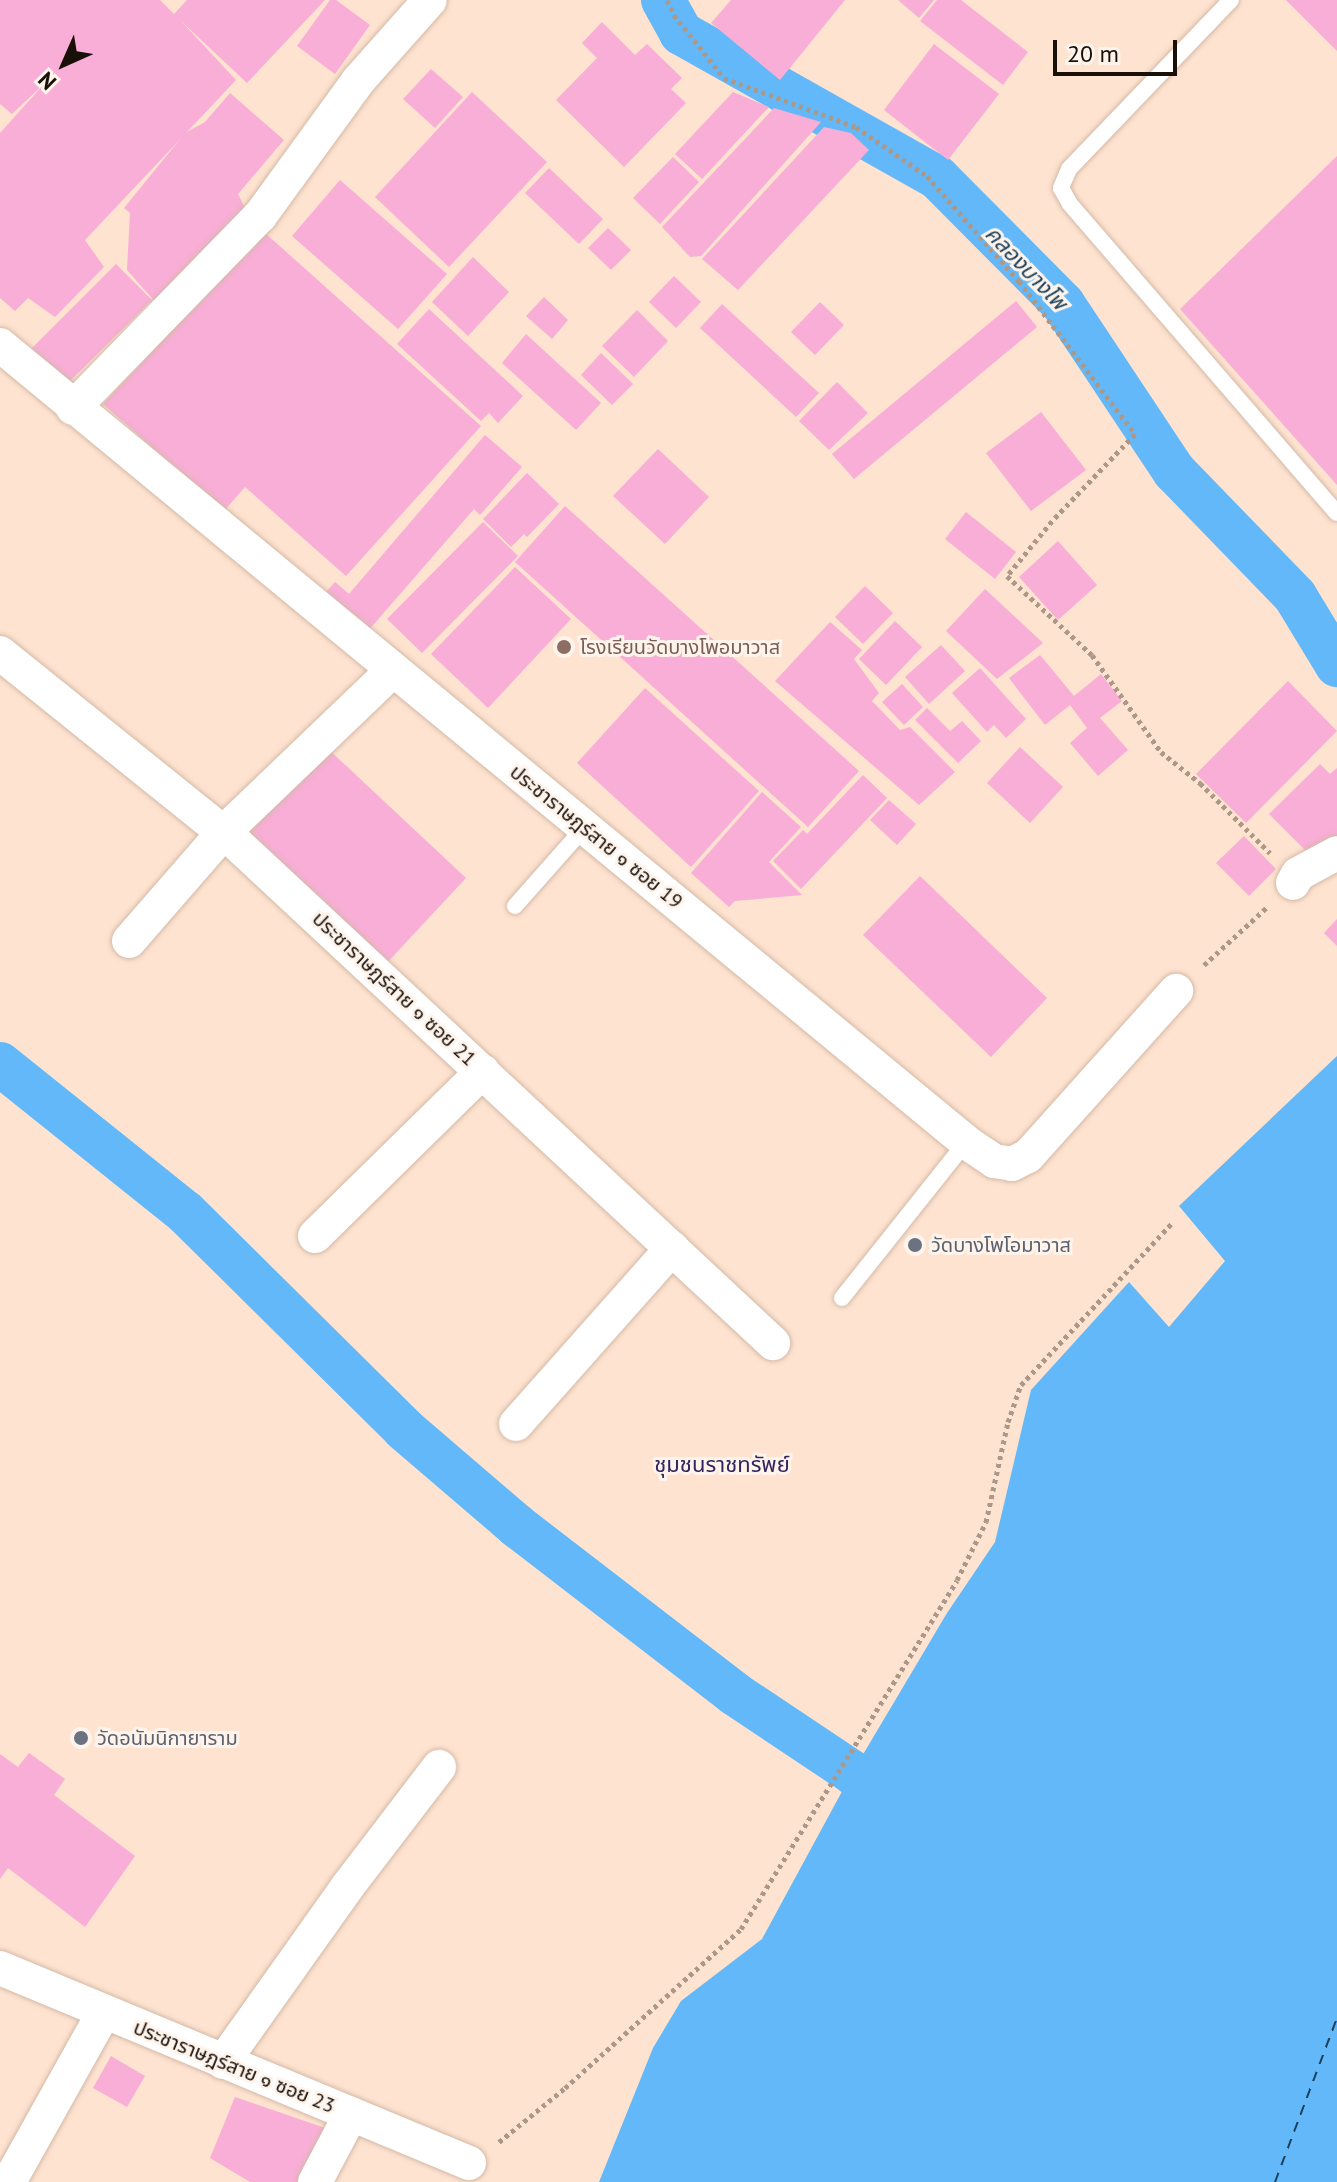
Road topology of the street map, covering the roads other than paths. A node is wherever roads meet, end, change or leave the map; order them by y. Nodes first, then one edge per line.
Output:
1 (430, 0) edge
2 (1231, 0) edge
3 (0, 345) edge
4 (73, 408) junction
5 (1337, 513) edge
6 (0, 653) edge
7 (393, 670) junction
8 (584, 828) junction
9 (223, 833) junction
10 (1337, 853) edge
11 (1293, 883) road end
12 (515, 906) dead end
13 (129, 941) dead end
14 (1176, 991) road end
15 (483, 1071) junction
16 (966, 1142) junction
17 (315, 1236) dead end
18 (672, 1248) junction
19 (842, 1298) dead end
20 (773, 1343) dead end
21 (516, 1424) dead end
22 (439, 1767) dead end
23 (0, 1968) edge
24 (103, 2014) junction
25 (223, 2062) junction
26 (351, 2114) junction
27 (469, 2163) road end
28 (9, 2182) edge
29 (315, 2182) edge

1 - 4 street
2 - 5 lane
3 - 4 street, ประชาราษฎร์สาย ๑ ซอย 19
4 - 7 street, ประชาราษฎร์สาย ๑ ซอย 19
6 - 9 street, ประชาราษฎร์สาย ๑ ซอย 21
7 - 8 street, ประชาราษฎร์สาย ๑ ซอย 19
7 - 9 street
8 - 12 lane
8 - 16 street, ประชาราษฎร์สาย ๑ ซอย 19
9 - 13 street
9 - 15 street, ประชาราษฎร์สาย ๑ ซอย 21
10 - 11 street
14 - 16 street, ประชาราษฎร์สาย ๑ ซอย 19
15 - 17 street
15 - 18 street, ประชาราษฎร์สาย ๑ ซอย 21
16 - 19 lane
18 - 20 street, ประชาราษฎร์สาย ๑ ซอย 21
18 - 21 street
22 - 25 street
23 - 24 street, ประชาราษฎร์สาย ๑ ซอย 23
24 - 25 street, ประชาราษฎร์สาย ๑ ซอย 23
24 - 28 street
25 - 26 street, ประชาราษฎร์สาย ๑ ซอย 23
26 - 27 street, ประชาราษฎร์สาย ๑ ซอย 23
26 - 29 street

